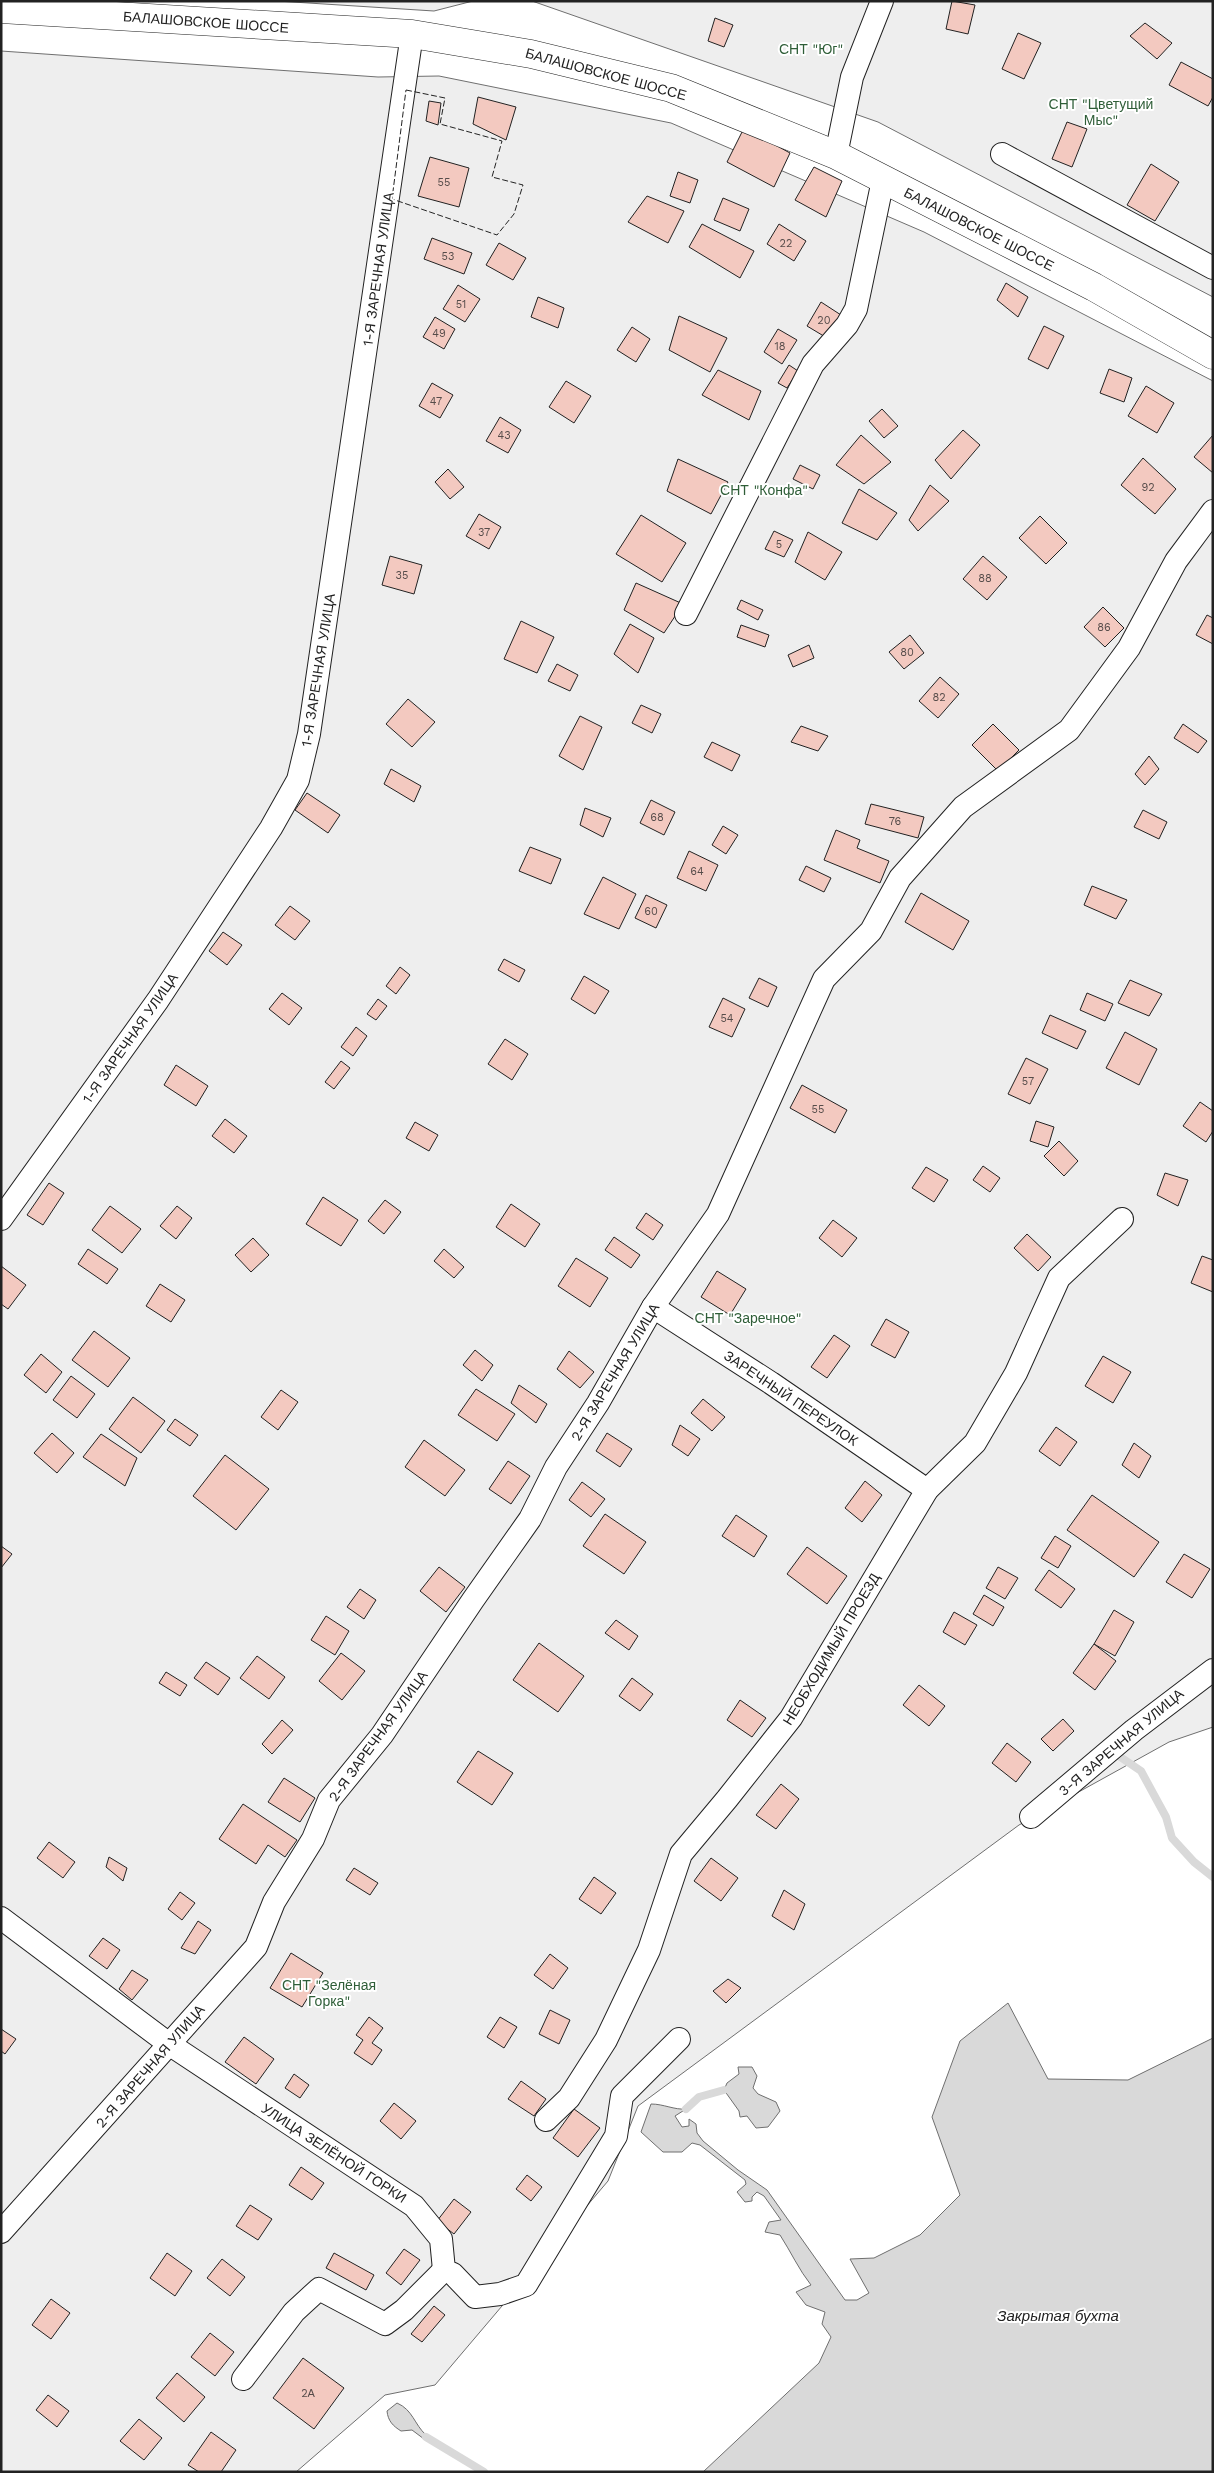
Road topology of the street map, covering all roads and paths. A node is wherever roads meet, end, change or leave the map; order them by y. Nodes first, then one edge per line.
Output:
1 (882, 1) edge
2 (1, 9) edge
3 (412, 34) junction
4 (1002, 154) dead end
5 (836, 156) junction
6 (883, 180) junction
7 (1213, 268) edge
8 (1213, 355) edge
9 (1213, 511) edge
10 (686, 614) dead end
11 (1, 1219) edge
12 (1122, 1219) dead end
13 (653, 1308) junction
14 (927, 1490) junction
15 (1213, 1670) edge
16 (1031, 1818) dead end
17 (1, 1918) edge
18 (679, 2038) dead end
19 (169, 2044) junction
20 (546, 2120) dead end
21 (1, 2232) edge
22 (444, 2270) junction
23 (243, 2379) dead end

1 - 5 street
2 - 3 main road, БАЛАШОВСКОЕ ШОССЕ
3 - 5 main road, БАЛАШОВСКОЕ ШОССЕ
3 - 11 street, 1-Я ЗАРЕЧНАЯ УЛИЦА
4 - 7 street
5 - 6 main road, БАЛАШОВСКОЕ ШОССЕ
6 - 8 main road, БАЛАШОВСКОЕ ШОССЕ
6 - 10 street
9 - 13 street, 2-Я ЗАРЕЧНАЯ УЛИЦА
12 - 14 street, НЕОБХОДИМЫЙ ПРОЕЗД
13 - 14 street, ЗАРЕЧНЫЙ ПЕРЕУЛОК
13 - 19 street, 2-Я ЗАРЕЧНАЯ УЛИЦА
14 - 20 street, НЕОБХОДИМЫЙ ПРОЕЗД
15 - 16 street, 3-Я ЗАРЕЧНАЯ УЛИЦА
17 - 19 street, УЛИЦА ЗЕЛЁНОЙ ГОРКИ
18 - 22 street
19 - 21 street, 2-Я ЗАРЕЧНАЯ УЛИЦА
19 - 22 street, УЛИЦА ЗЕЛЁНОЙ ГОРКИ
22 - 23 street

